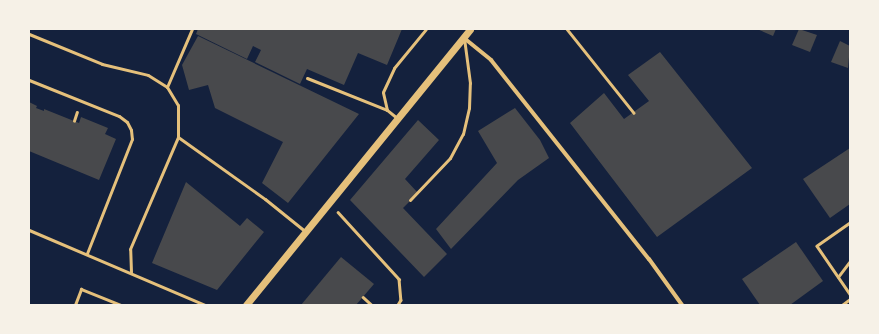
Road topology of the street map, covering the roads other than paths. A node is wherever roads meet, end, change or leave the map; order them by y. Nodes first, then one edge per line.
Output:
1 (192, 29) edge
2 (426, 29) edge
3 (470, 29) edge
4 (29, 34) edge
5 (464, 38) junction
6 (307, 78) dead end
7 (29, 80) edge
8 (167, 87) junction
9 (387, 110) junction
10 (398, 119) junction
11 (178, 137) junction
12 (410, 200) dead end
13 (29, 230) edge
14 (306, 232) junction
15 (87, 253) junction
16 (131, 272) junction
17 (205, 305) edge
18 (246, 305) edge
19 (682, 305) edge

1 - 8 lane
2 - 9 lane
3 - 5 street
4 - 8 lane
5 - 10 street
5 - 12 lane
5 - 19 street
6 - 9 lane
7 - 15 lane
8 - 11 lane
9 - 10 lane
10 - 14 street
11 - 14 lane
11 - 16 lane
13 - 15 lane
14 - 18 street
15 - 16 lane
16 - 17 lane

